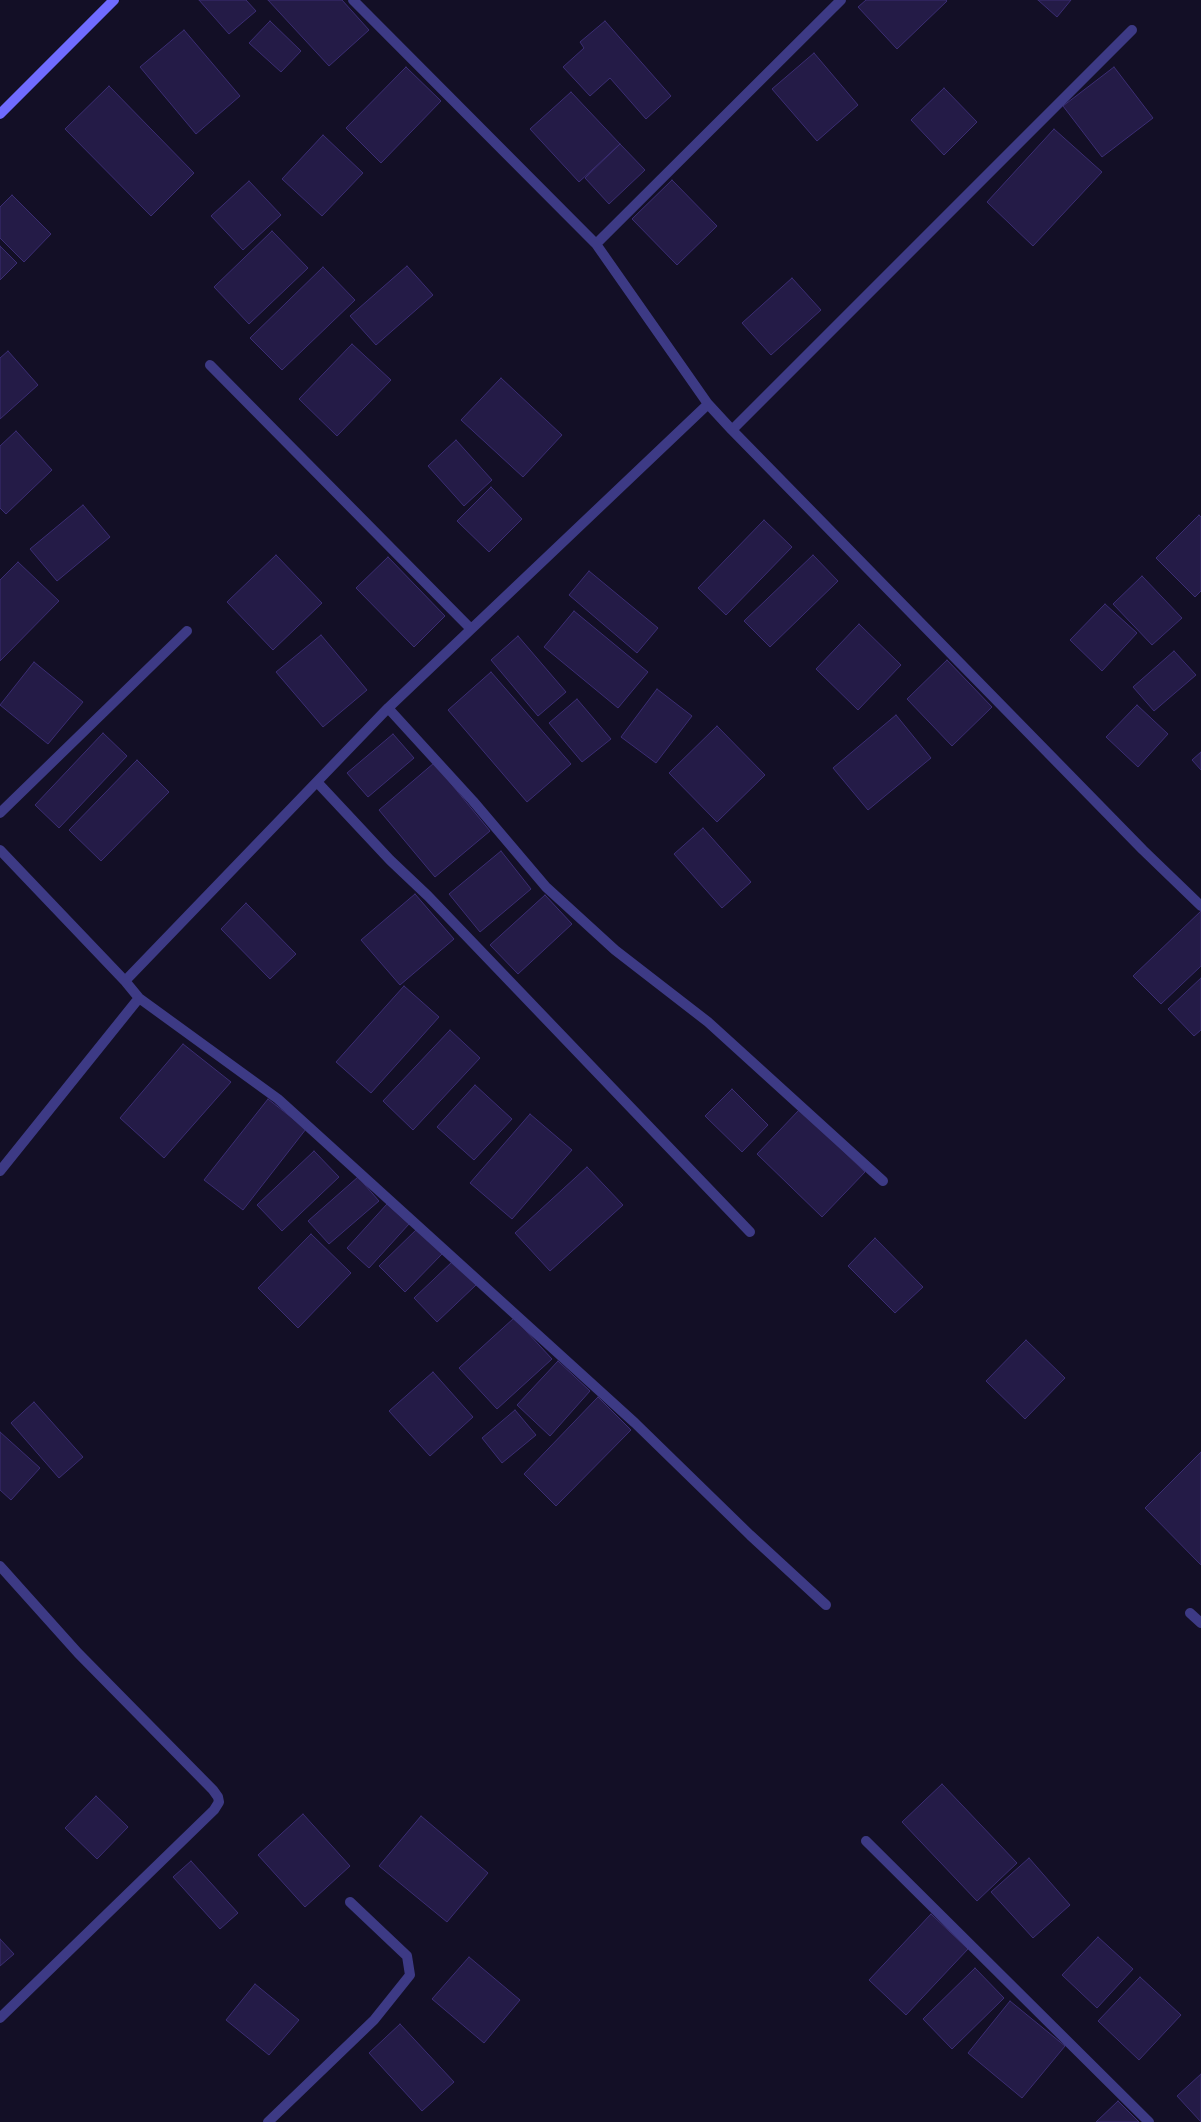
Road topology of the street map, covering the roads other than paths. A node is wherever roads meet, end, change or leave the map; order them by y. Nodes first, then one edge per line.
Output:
1 (114, 0) edge
2 (353, 0) edge
3 (841, 0) edge
4 (1132, 30) dead end
5 (0, 114) edge
6 (596, 244) junction
7 (210, 365) dead end
8 (708, 404) junction
9 (732, 430) junction
10 (471, 629) junction
11 (187, 631) dead end
12 (388, 708) junction
13 (317, 782) junction
14 (0, 813) edge
15 (0, 850) edge
16 (1201, 906) edge
17 (125, 981) junction
18 (138, 998) junction
19 (0, 1171) edge
20 (883, 1181) dead end
21 (750, 1232) dead end
22 (0, 1566) edge
23 (826, 1605) dead end
24 (1190, 1613) dead end
25 (1201, 1623) edge
26 (866, 1841) dead end
27 (350, 1902) dead end
28 (0, 2018) edge
29 (268, 2122) edge
30 (1149, 2122) edge

1 - 5 main road
2 - 6 street
3 - 6 street
4 - 9 street
6 - 8 street
7 - 10 street
8 - 9 street
8 - 10 street
9 - 16 street
10 - 12 street
11 - 14 street
12 - 13 street
12 - 20 street
13 - 17 street
13 - 21 street
15 - 17 street
17 - 18 street
18 - 19 street
18 - 23 street
22 - 28 street
24 - 25 street
26 - 30 street
27 - 29 street

